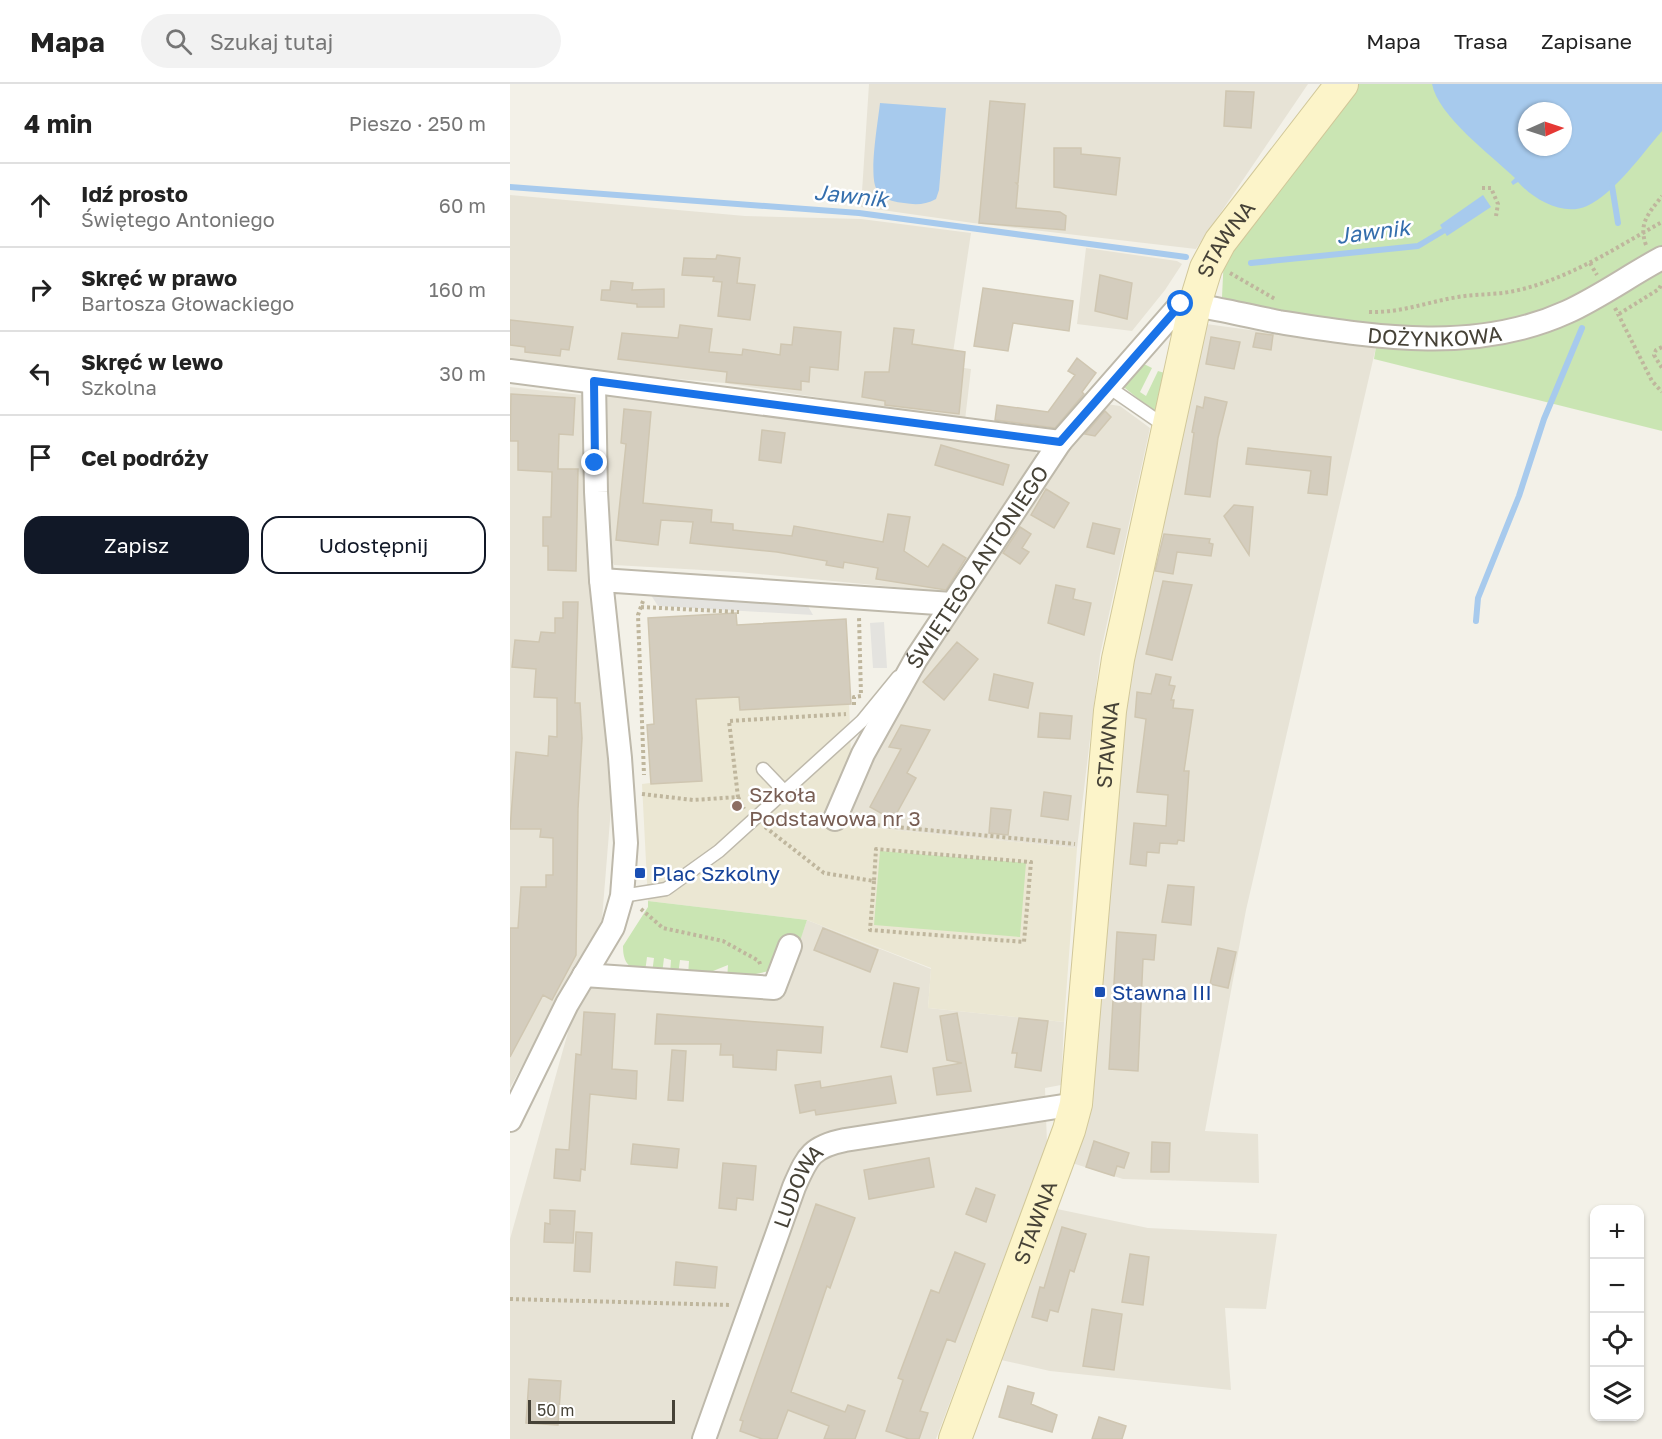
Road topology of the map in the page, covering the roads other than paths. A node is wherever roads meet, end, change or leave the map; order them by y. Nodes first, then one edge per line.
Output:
1 (1342, 84) edge
2 (1659, 268) edge
3 (1195, 304) junction
4 (510, 371) edge
5 (594, 381) junction
6 (1107, 386) junction
7 (1169, 429) junction
8 (1060, 442) junction
9 (601, 580) junction
10 (952, 604) junction
11 (916, 659) junction
12 (763, 769) dead end
13 (784, 792) junction
14 (835, 819) road end
15 (622, 896) junction
16 (790, 946) dead end
17 (584, 975) junction
18 (1076, 1104) junction
19 (510, 1120) edge
20 (704, 1439) edge
21 (955, 1439) edge

1 - 3 street, STAWNA
2 - 3 street, DOŻYNKOWA
3 - 6 street, ŚWIĘTEGO ANTONIEGO
3 - 7 street, STAWNA
4 - 5 street
5 - 8 street
5 - 9 street
6 - 7 lane
6 - 8 street, ŚWIĘTEGO ANTONIEGO
7 - 18 street, STAWNA
8 - 10 street, ŚWIĘTEGO ANTONIEGO
9 - 10 street
9 - 15 street
10 - 11 street, ŚWIĘTEGO ANTONIEGO
11 - 13 lane
11 - 14 street, ŚWIĘTEGO ANTONIEGO
12 - 13 lane
13 - 15 lane
15 - 17 street
16 - 17 street
17 - 19 street
18 - 20 street, LUDOWA
18 - 21 street, STAWNA

